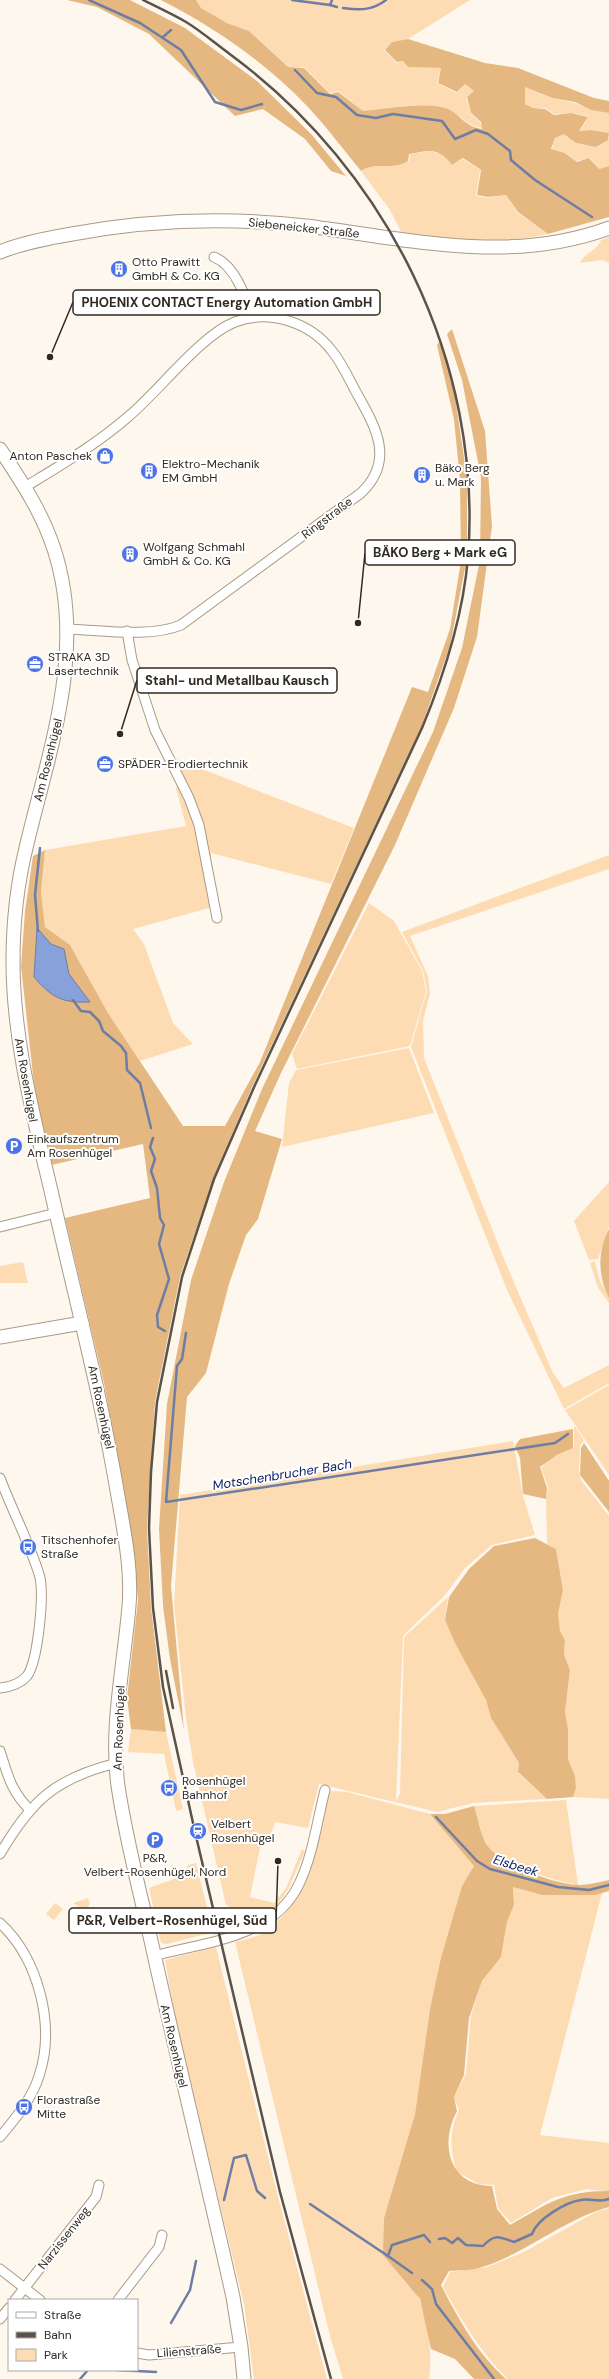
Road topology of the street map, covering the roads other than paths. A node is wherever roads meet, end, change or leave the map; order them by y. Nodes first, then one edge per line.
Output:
1 (609, 228) edge
2 (0, 252) edge
3 (214, 257) dead end
4 (250, 317) junction
5 (0, 449) edge
6 (25, 488) junction
7 (67, 629) junction
8 (127, 631) junction
9 (217, 918) dead end
10 (56, 1213) junction
11 (0, 1227) edge
12 (82, 1323) junction
13 (0, 1337) edge
14 (0, 1478) edge
15 (0, 1688) edge
16 (0, 1751) edge
17 (116, 1764) junction
18 (325, 1790) dead end
19 (30, 1810) junction
20 (0, 1854) edge
21 (0, 1923) edge
22 (154, 1956) junction
23 (0, 2137) edge
24 (99, 2185) dead end
25 (162, 2235) dead end
26 (0, 2269) edge
27 (25, 2288) junction
28 (16, 2299) edge
29 (39, 2299) edge
30 (119, 2299) edge
31 (8, 2309) edge
32 (0, 2319) edge
33 (242, 2347) junction
34 (138, 2353) edge
35 (244, 2379) edge

1 - 2 street, Siebeneicker Straße
3 - 4 street
4 - 6 street, Ringstraße
4 - 8 street, Ringstraße
5 - 6 street, Am Rosenhügel
6 - 7 street, Am Rosenhügel
7 - 8 street, Ringstraße
7 - 10 street, Am Rosenhügel
8 - 9 street
10 - 11 street
10 - 12 street, Am Rosenhügel
12 - 13 street
12 - 17 street, Am Rosenhügel
14 - 15 street
16 - 19 street
17 - 19 street
17 - 22 street, Am Rosenhügel
18 - 22 street
19 - 20 street
21 - 23 street
22 - 33 street, Am Rosenhügel
24 - 27 street, Narzissenweg
25 - 30 street
26 - 27 street
27 - 28 street, Narzissenweg
27 - 29 street
31 - 32 street
33 - 34 street, Lilienstraße
33 - 35 street, Am Rosenhügel

